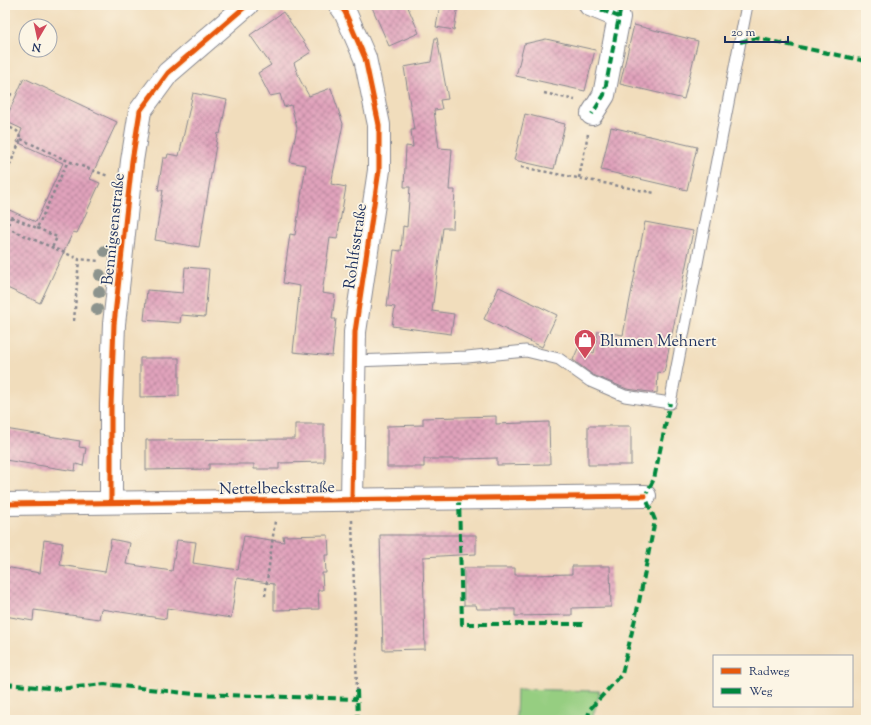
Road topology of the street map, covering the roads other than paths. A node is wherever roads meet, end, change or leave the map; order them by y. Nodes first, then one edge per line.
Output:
1 (247, 5) edge
2 (340, 5) edge
3 (590, 5) edge
4 (747, 5) edge
5 (620, 11) edge
6 (595, 109) road end
7 (354, 361) junction
8 (645, 496) dead end
9 (352, 498) junction
10 (111, 502) junction
11 (5, 504) edge

1 - 10 street, Bennigsenstraße
2 - 7 street, Rohlfsstraße
3 - 5 street
4 - 7 lane
5 - 6 street
7 - 9 street, Rohlfsstraße
8 - 9 street, Nettelbeckstraße
9 - 10 street, Nettelbeckstraße
10 - 11 street, Nettelbeckstraße

